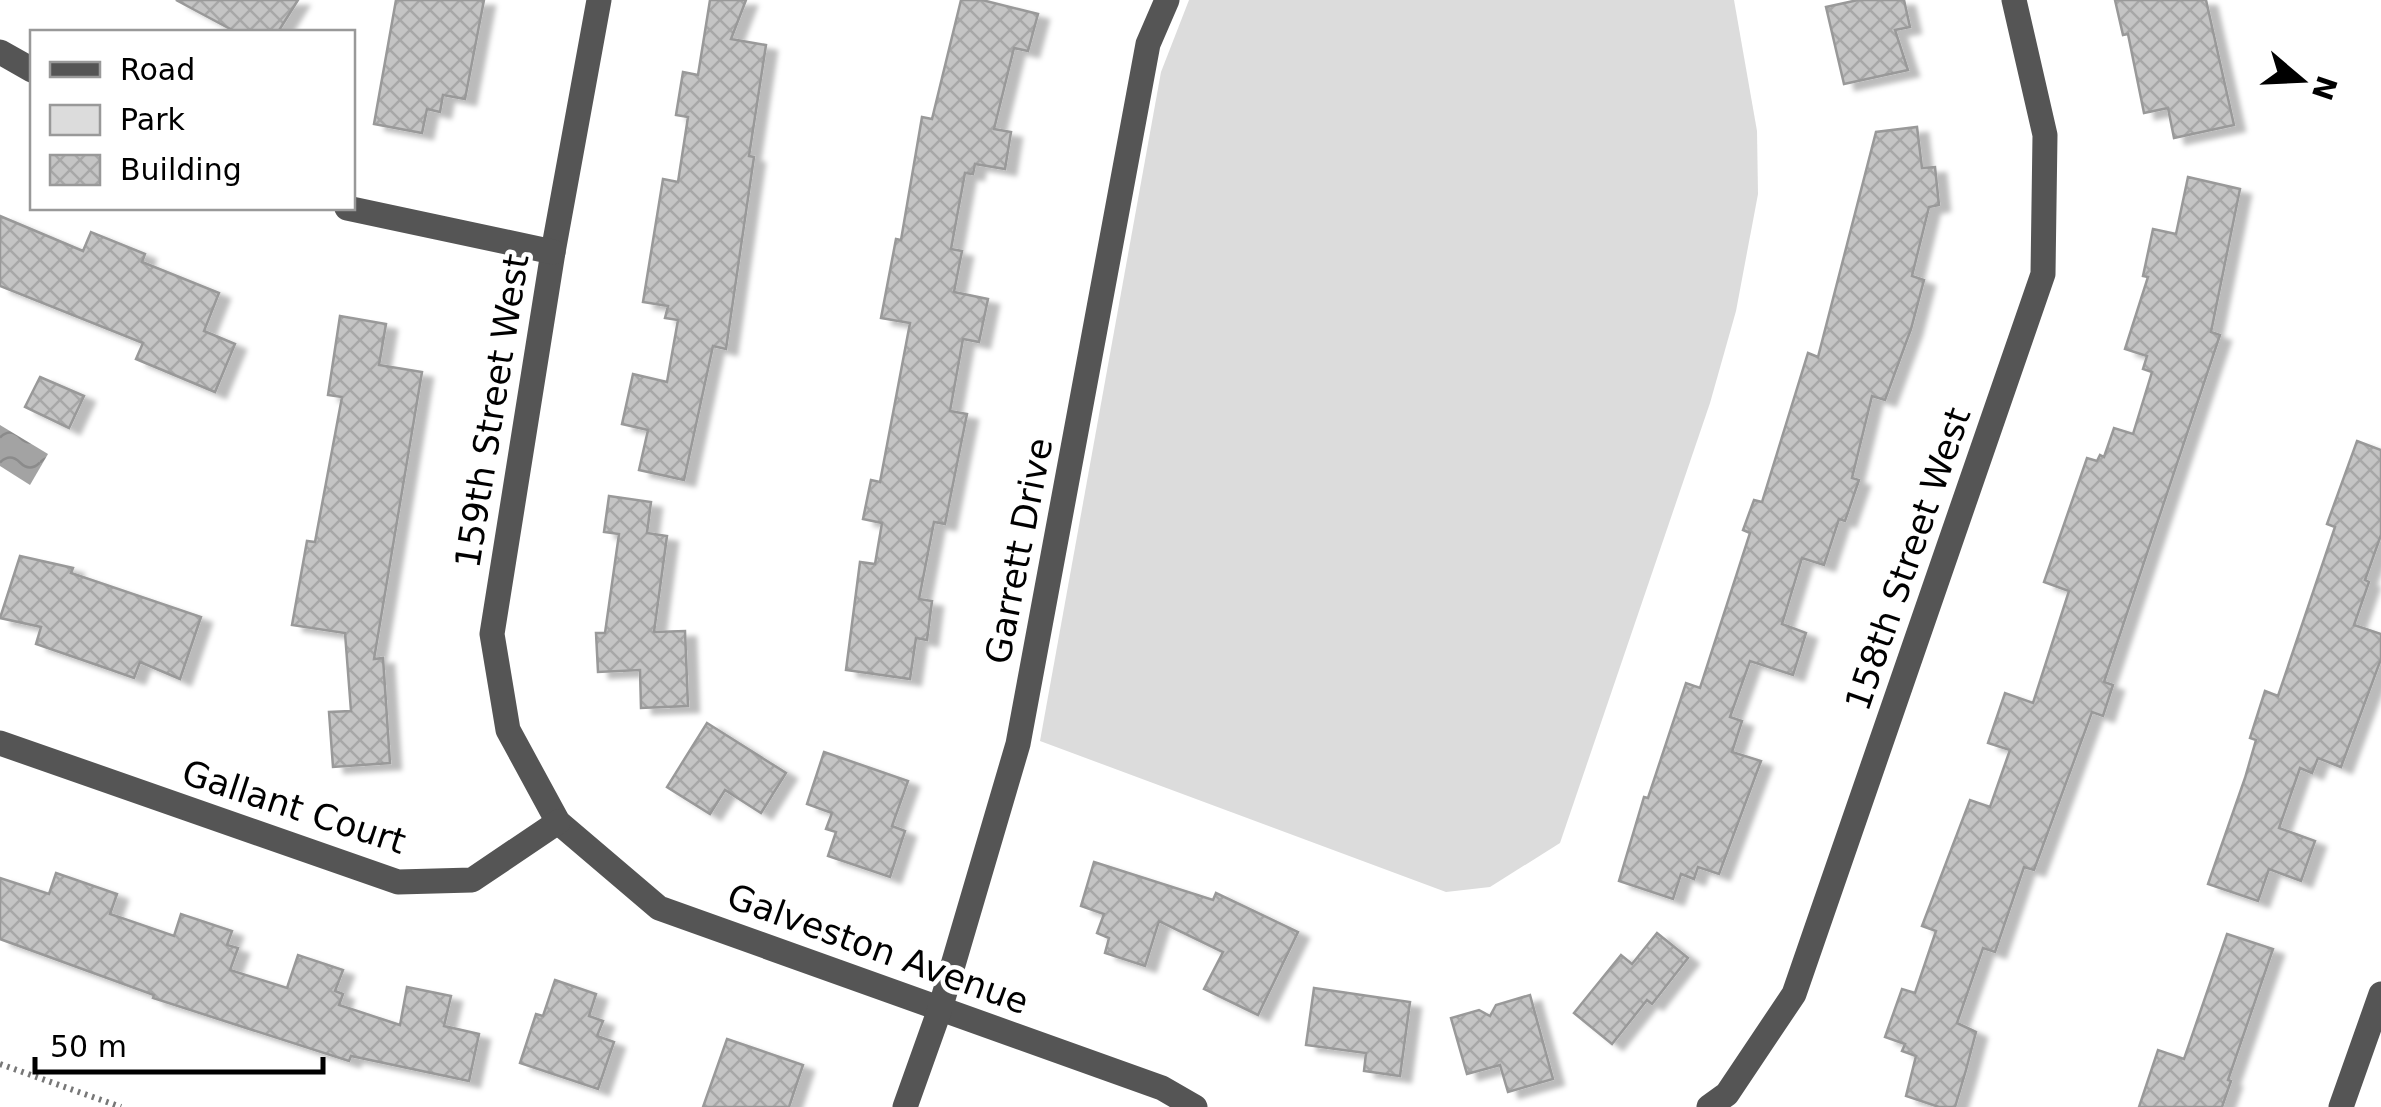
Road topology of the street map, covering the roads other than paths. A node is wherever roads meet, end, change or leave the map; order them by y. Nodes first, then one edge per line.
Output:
1 (600, 0) edge
2 (1168, 0) edge
3 (2014, 0) edge
4 (0, 52) edge
5 (30, 69) edge
6 (355, 210) edge
7 (553, 252) junction
8 (0, 744) edge
9 (558, 822) junction
10 (2381, 994) edge
11 (940, 1009) junction
12 (905, 1107) edge
13 (1195, 1107) edge
14 (1709, 1107) edge
15 (2341, 1107) edge

1 - 7 street, 159th Street West
2 - 11 street, Garrett Drive
3 - 14 street, 158th Street West
4 - 5 street
6 - 7 street
7 - 9 street, 159th Street West
8 - 9 street, Gallant Court
9 - 11 street, Galveston Avenue
10 - 15 street
11 - 12 street, Garrett Drive
11 - 13 street, Galveston Avenue

